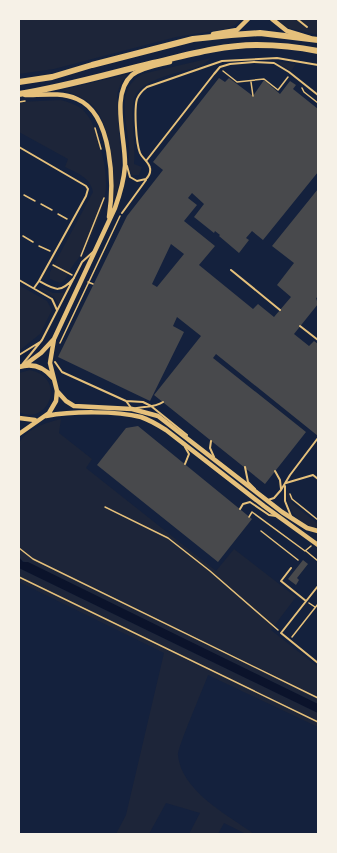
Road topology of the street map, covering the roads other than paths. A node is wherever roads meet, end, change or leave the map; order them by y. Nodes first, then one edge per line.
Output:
1 (248, 19) edge
2 (272, 19) edge
3 (297, 19) edge
4 (307, 27) dead end
5 (193, 39) junction
6 (316, 40) edge
7 (318, 50) edge
8 (190, 54) junction
9 (318, 65) edge
10 (19, 82) edge
11 (19, 95) edge
12 (318, 95) edge
13 (19, 147) edge
14 (125, 154) junction
15 (146, 161) junction
16 (148, 178) junction
17 (122, 213) road end
18 (108, 223) junction
19 (96, 249) junction
20 (231, 270) dead end
21 (74, 278) junction
22 (19, 280) edge
23 (38, 281) junction
24 (34, 288) junction
25 (280, 310) dead end
26 (57, 312) junction
27 (300, 326) dead end
28 (54, 339) junction
29 (42, 340) junction
30 (318, 340) edge
31 (19, 355) edge
32 (56, 362) dead end
33 (21, 366) edge
34 (55, 383) junction
35 (57, 391) junction
36 (126, 401) junction
37 (163, 402) dead end
38 (151, 406) junction
39 (132, 409) junction
40 (45, 416) junction
41 (19, 418) edge
42 (38, 419) junction
43 (166, 430) junction
44 (19, 434) edge
45 (318, 438) edge
46 (189, 440) junction
47 (211, 441) dead end
48 (185, 464) dead end
49 (245, 467) dead end
50 (275, 471) dead end
51 (231, 474) junction
52 (318, 479) edge
53 (286, 483) junction
54 (281, 490) junction
55 (256, 492) junction
56 (264, 499) junction
57 (240, 509) dead end
58 (279, 517) junction
59 (294, 520) junction
60 (318, 531) edge
61 (318, 545) edge
62 (291, 568) dead end
63 (318, 586) edge
64 (306, 600) junction
65 (318, 663) edge

1 - 5 street
2 - 6 street
3 - 4 lane
5 - 6 main road
5 - 10 main road
7 - 8 main road
8 - 11 main road
8 - 14 street
9 - 15 lane
11 - 18 street
12 - 15 lane
13 - 23 lane
14 - 16 lane
14 - 18 street
15 - 16 lane
16 - 17 lane
18 - 19 street
19 - 21 lane
19 - 28 street
20 - 25 lane
21 - 23 lane
21 - 26 lane
22 - 24 lane
23 - 24 lane
24 - 26 lane
26 - 29 lane
27 - 30 lane
28 - 33 street
28 - 34 street
29 - 31 lane
29 - 33 lane
32 - 36 lane
33 - 34 street
34 - 35 street
35 - 39 street
35 - 40 street
36 - 38 lane
36 - 39 lane
37 - 38 lane
38 - 39 lane
38 - 46 lane
39 - 46 street
40 - 42 street
40 - 43 street
41 - 42 street
42 - 44 street
43 - 48 lane
43 - 58 street
45 - 53 lane
46 - 51 street
47 - 51 lane
49 - 55 lane
50 - 54 lane
51 - 55 street
52 - 53 lane
53 - 54 lane
53 - 59 lane
54 - 56 lane
55 - 56 street
56 - 59 street
57 - 58 lane
58 - 61 street
59 - 60 street
62 - 64 lane
63 - 64 lane
64 - 65 lane

